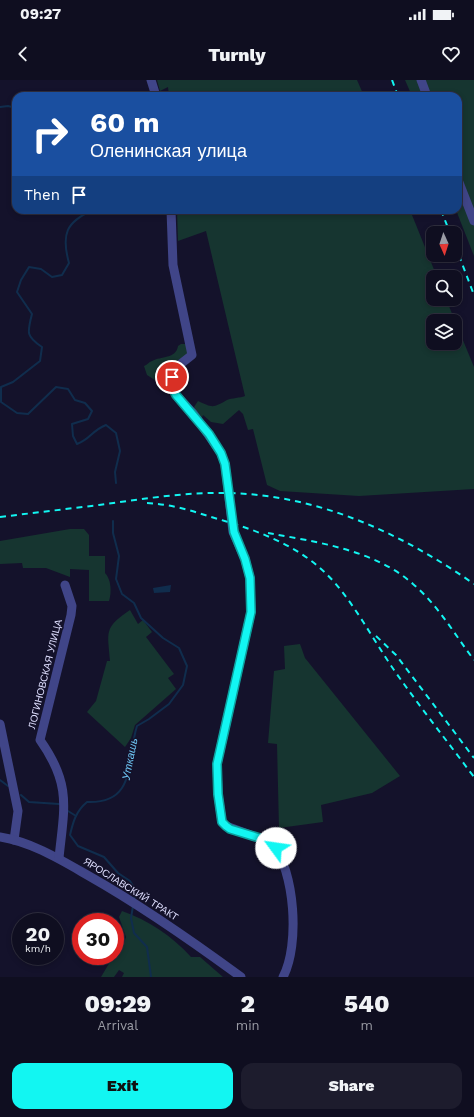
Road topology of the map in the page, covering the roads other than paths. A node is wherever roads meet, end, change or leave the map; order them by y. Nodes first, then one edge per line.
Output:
1 (151, 80) edge
2 (422, 80) edge
3 (155, 92) edge
4 (426, 92) edge
5 (462, 190) edge
6 (171, 214) edge
7 (474, 221) edge
8 (65, 585) dead end
9 (0, 724) edge
10 (0, 837) edge
11 (14, 840) junction
12 (59, 858) junction
13 (241, 977) edge
14 (283, 977) edge

1 - 3 street
2 - 4 street
5 - 7 street
6 - 14 street
8 - 12 street, ЛОГИНОВСКАЯ УЛИЦА
9 - 11 street
10 - 11 street, ЯРОСЛАВСКИЙ ТРАКТ
11 - 12 street, ЯРОСЛАВСКИЙ ТРАКТ
12 - 13 street, ЯРОСЛАВСКИЙ ТРАКТ

